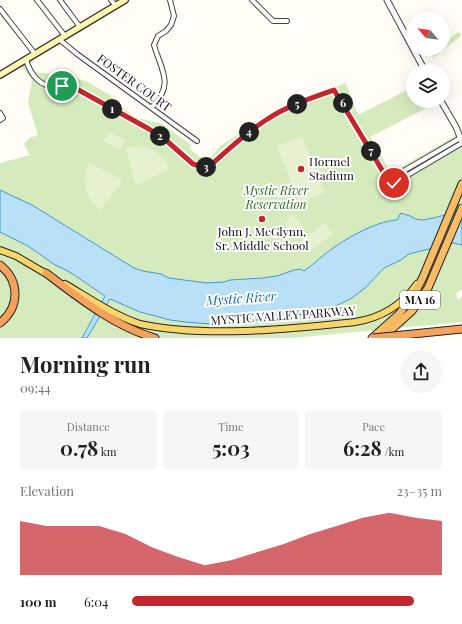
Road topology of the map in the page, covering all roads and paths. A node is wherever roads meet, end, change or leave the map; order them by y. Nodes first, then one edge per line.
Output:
1 (38, 0) edge
2 (60, 0) edge
3 (111, 0) edge
4 (125, 0) edge
5 (170, 0) edge
6 (252, 0) edge
7 (388, 0) edge
8 (116, 6) junction
9 (0, 9) edge
10 (287, 21) dead end
11 (80, 27) junction
12 (65, 36) junction
13 (60, 40) junction
14 (35, 54) junction
15 (26, 59) junction
16 (421, 64) edge
17 (0, 75) edge
18 (152, 108) junction
19 (445, 108) edge
20 (0, 113) edge
21 (2, 119) edge
22 (462, 139) edge
23 (197, 141) dead end
24 (388, 180) junction
25 (462, 184) edge
26 (462, 208) edge
27 (0, 250) edge
28 (432, 255) junction
29 (0, 265) edge
30 (46, 273) junction
31 (0, 323) edge
32 (462, 329) edge
33 (154, 338) edge
34 (372, 338) edge
35 (382, 338) edge

1 - 12 street
2 - 11 street
3 - 8 street
4 - 8 main road
5 - 18 street
6 - 10 street
7 - 16 street
8 - 11 main road
9 - 14 street
11 - 12 main road
12 - 13 main road
13 - 14 main road
13 - 18 street, FOSTER COURT
14 - 15 main road
15 - 17 main road
15 - 24 street
18 - 23 street, FOSTER COURT
19 - 22 street
20 - 21 street
22 - 24 street
22 - 24 street
25 - 28 highway, MYSTIC VALLEY PARKWAY / MA 16
26 - 35 highway, MA 16
27 - 30 main road, MYSTIC VALLEY PARKWAY / MA 16
28 - 30 main road, MYSTIC VALLEY PARKWAY / MA 16
28 - 34 highway
29 - 31 highway
30 - 33 highway
32 - 34 highway, bridge

